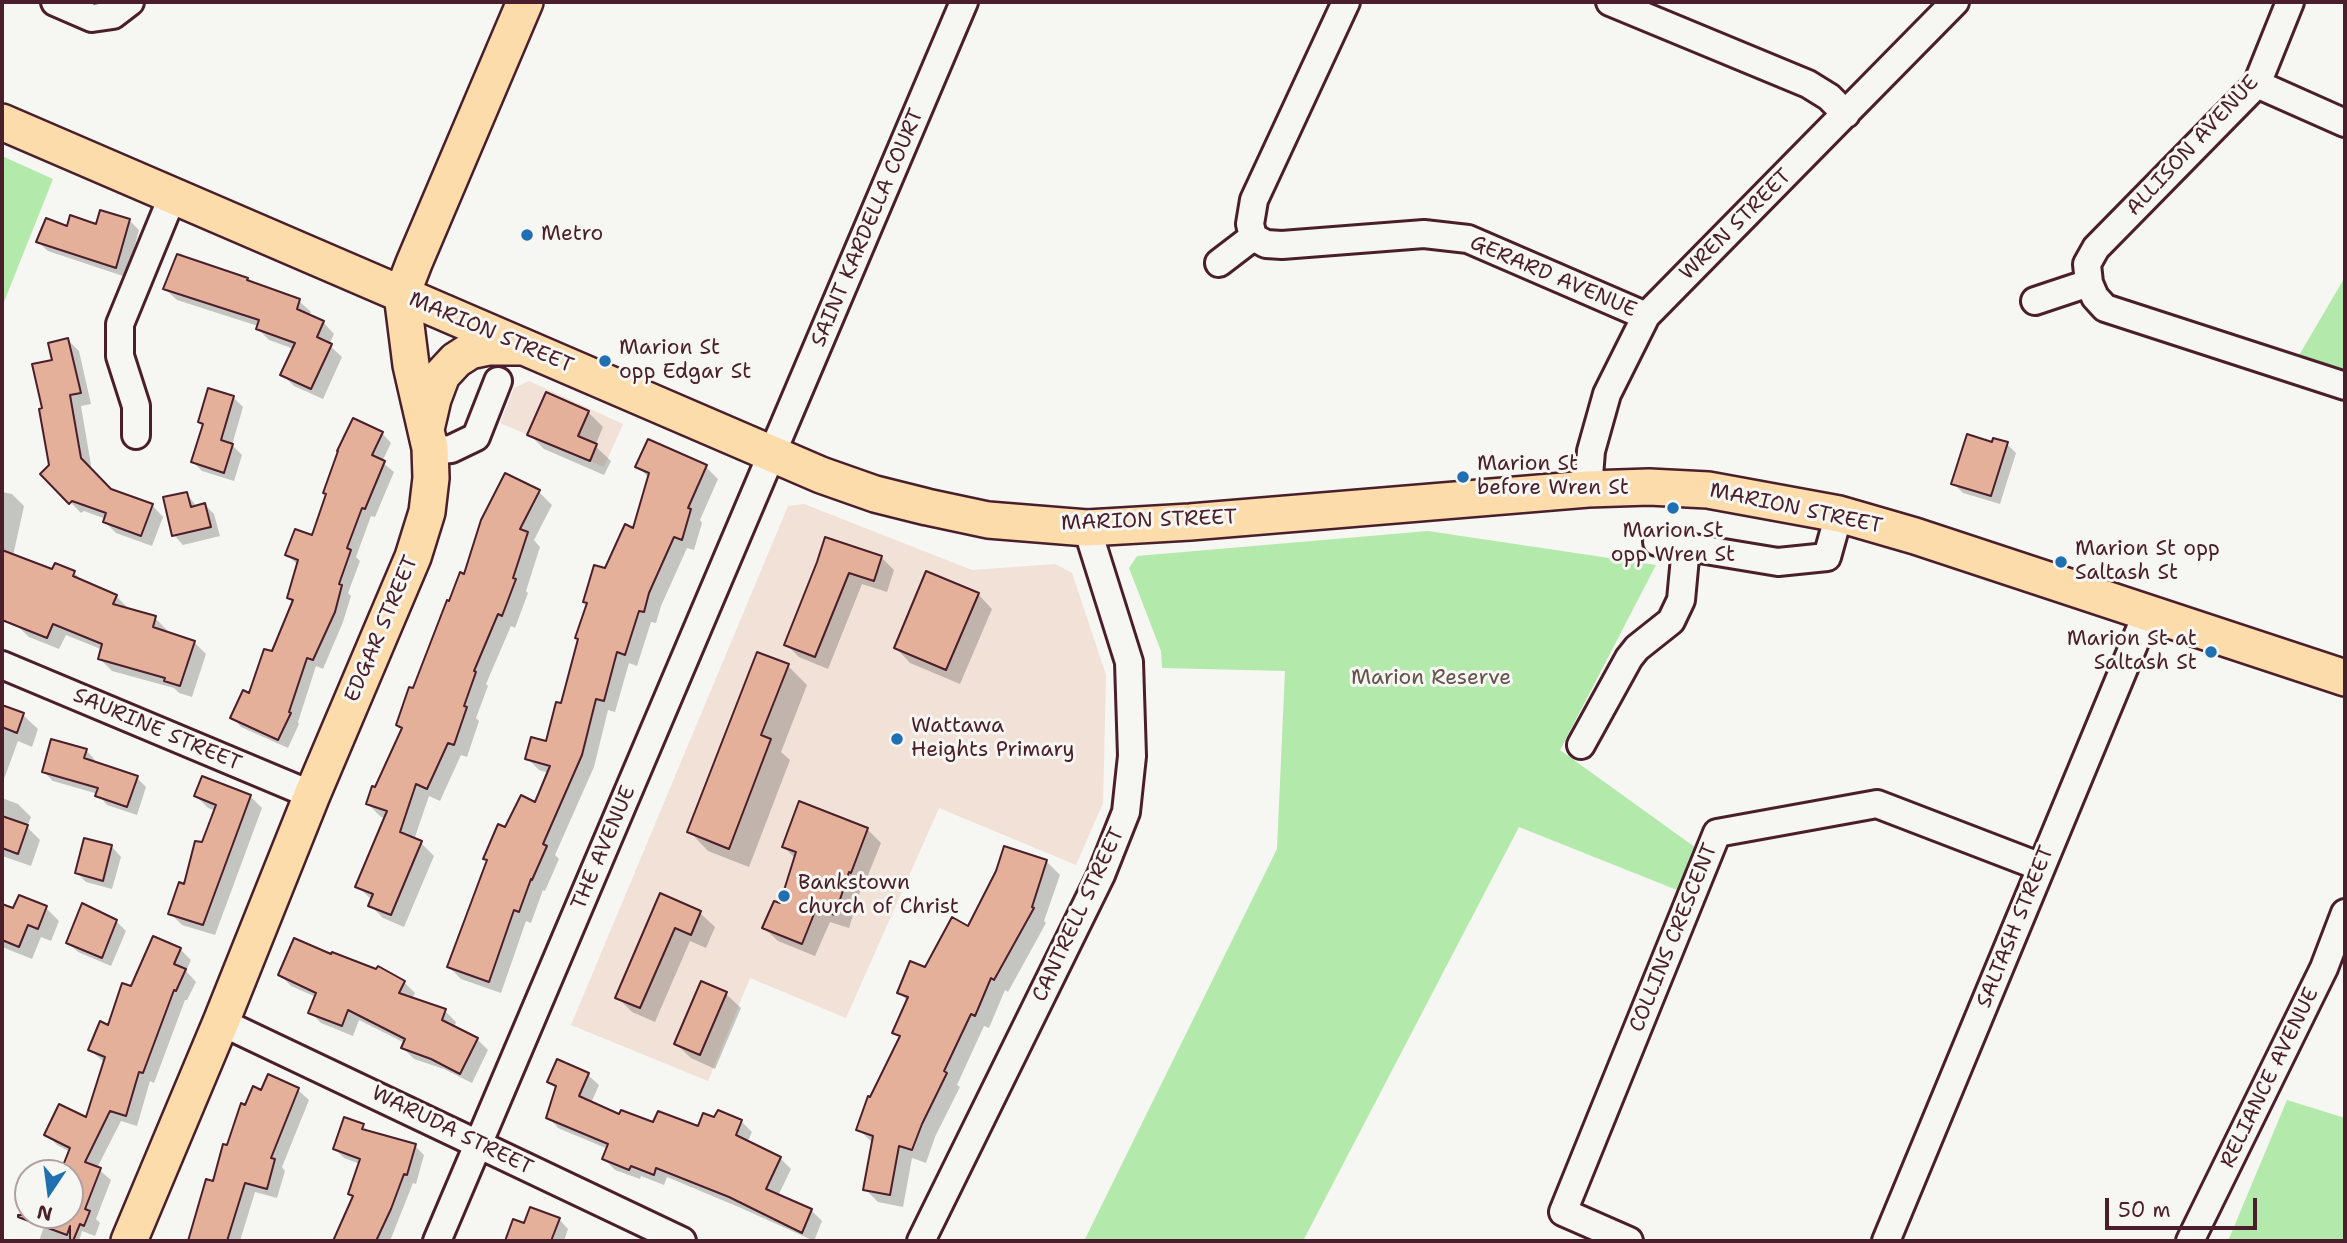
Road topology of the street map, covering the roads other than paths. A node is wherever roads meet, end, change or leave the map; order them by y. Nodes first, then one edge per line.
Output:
1 (55, 2) edge
2 (130, 2) edge
3 (525, 2) edge
4 (964, 2) edge
5 (1346, 2) edge
6 (1610, 2) edge
7 (1955, 2) edge
8 (2290, 2) edge
9 (2257, 84) junction
10 (1846, 114) junction
11 (2, 122) edge
12 (2345, 122) edge
13 (173, 195) junction
14 (1253, 237) junction
15 (1219, 263) dead end
16 (2089, 283) junction
17 (402, 295) junction
18 (2035, 302) dead end
19 (1646, 316) junction
20 (524, 347) junction
21 (498, 381) dead end
22 (2345, 386) edge
23 (136, 435) dead end
24 (428, 440) junction
25 (771, 454) junction
26 (1588, 489) junction
27 (1839, 514) junction
28 (1087, 528) junction
29 (1657, 542) dead end
30 (1686, 547) junction
31 (2147, 613) junction
32 (2, 665) edge
33 (2345, 678) edge
34 (1581, 746) dead end
35 (312, 795) junction
36 (2041, 867) junction
37 (2345, 913) edge
38 (2334, 972) edge
39 (221, 1022) junction
40 (478, 1144) junction
41 (129, 1241) edge
42 (437, 1241) edge
43 (682, 1241) edge
44 (921, 1241) edge
45 (1629, 1241) edge
46 (1886, 1241) edge
47 (2190, 1241) edge

1 - 2 street
3 - 17 main road, EDGAR STREET
4 - 25 street, SAINT KARDELLA COURT
5 - 14 street
6 - 10 street
7 - 10 street, WREN STREET
8 - 9 street, ALLISON AVENUE
9 - 12 street
9 - 16 street, ALLISON AVENUE
10 - 19 street, WREN STREET
11 - 13 main road, MARION STREET
13 - 17 main road, MARION STREET
13 - 23 street
14 - 15 street
14 - 19 street, GERARD AVENUE
16 - 18 street
16 - 22 street
17 - 20 main road, MARION STREET
17 - 24 main road, EDGAR STREET
19 - 26 street, WREN STREET
20 - 24 main road
20 - 25 main road, MARION STREET
21 - 24 street
24 - 35 main road, EDGAR STREET
25 - 28 main road, MARION STREET
25 - 40 street, THE AVENUE
26 - 27 main road, MARION STREET
26 - 28 main road, MARION STREET
27 - 30 street
27 - 31 main road, MARION STREET
28 - 44 street, CANTRELL STREET
29 - 30 street
30 - 34 street
31 - 33 main road, MARION STREET
31 - 36 street, SALTASH STREET
32 - 35 street, SAURINE STREET
35 - 39 main road, EDGAR STREET
36 - 45 street, COLLINS CRESCENT
36 - 46 street, SALTASH STREET
37 - 38 street, RELIANCE AVENUE
38 - 47 street, RELIANCE AVENUE
39 - 40 street, WARUDA STREET
39 - 41 main road, EDGAR STREET
40 - 42 street, THE AVENUE
40 - 43 street, WARUDA STREET

